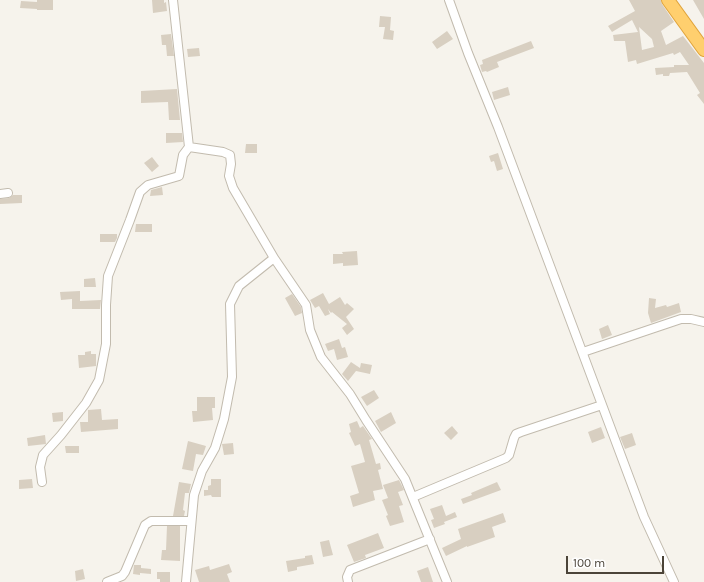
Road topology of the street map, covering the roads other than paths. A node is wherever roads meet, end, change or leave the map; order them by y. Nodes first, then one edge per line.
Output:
1 (174, 0) edge
2 (449, 0) edge
3 (668, 0) edge
4 (704, 50) edge
5 (189, 147) junction
6 (274, 258) junction
7 (704, 322) edge
8 (583, 352) junction
9 (602, 406) junction
10 (42, 482) dead end
11 (413, 497) junction
12 (191, 521) junction
13 (430, 539) junction
14 (107, 582) edge
15 (186, 582) edge
16 (348, 582) edge
17 (447, 582) edge
18 (674, 582) edge

1 - 5 street
2 - 8 street
3 - 4 highway
5 - 6 street
5 - 10 street
6 - 11 street
6 - 12 street
7 - 8 street
8 - 9 street
9 - 11 street
9 - 18 street
11 - 13 street
12 - 14 street
12 - 15 street
13 - 16 street
13 - 17 street

